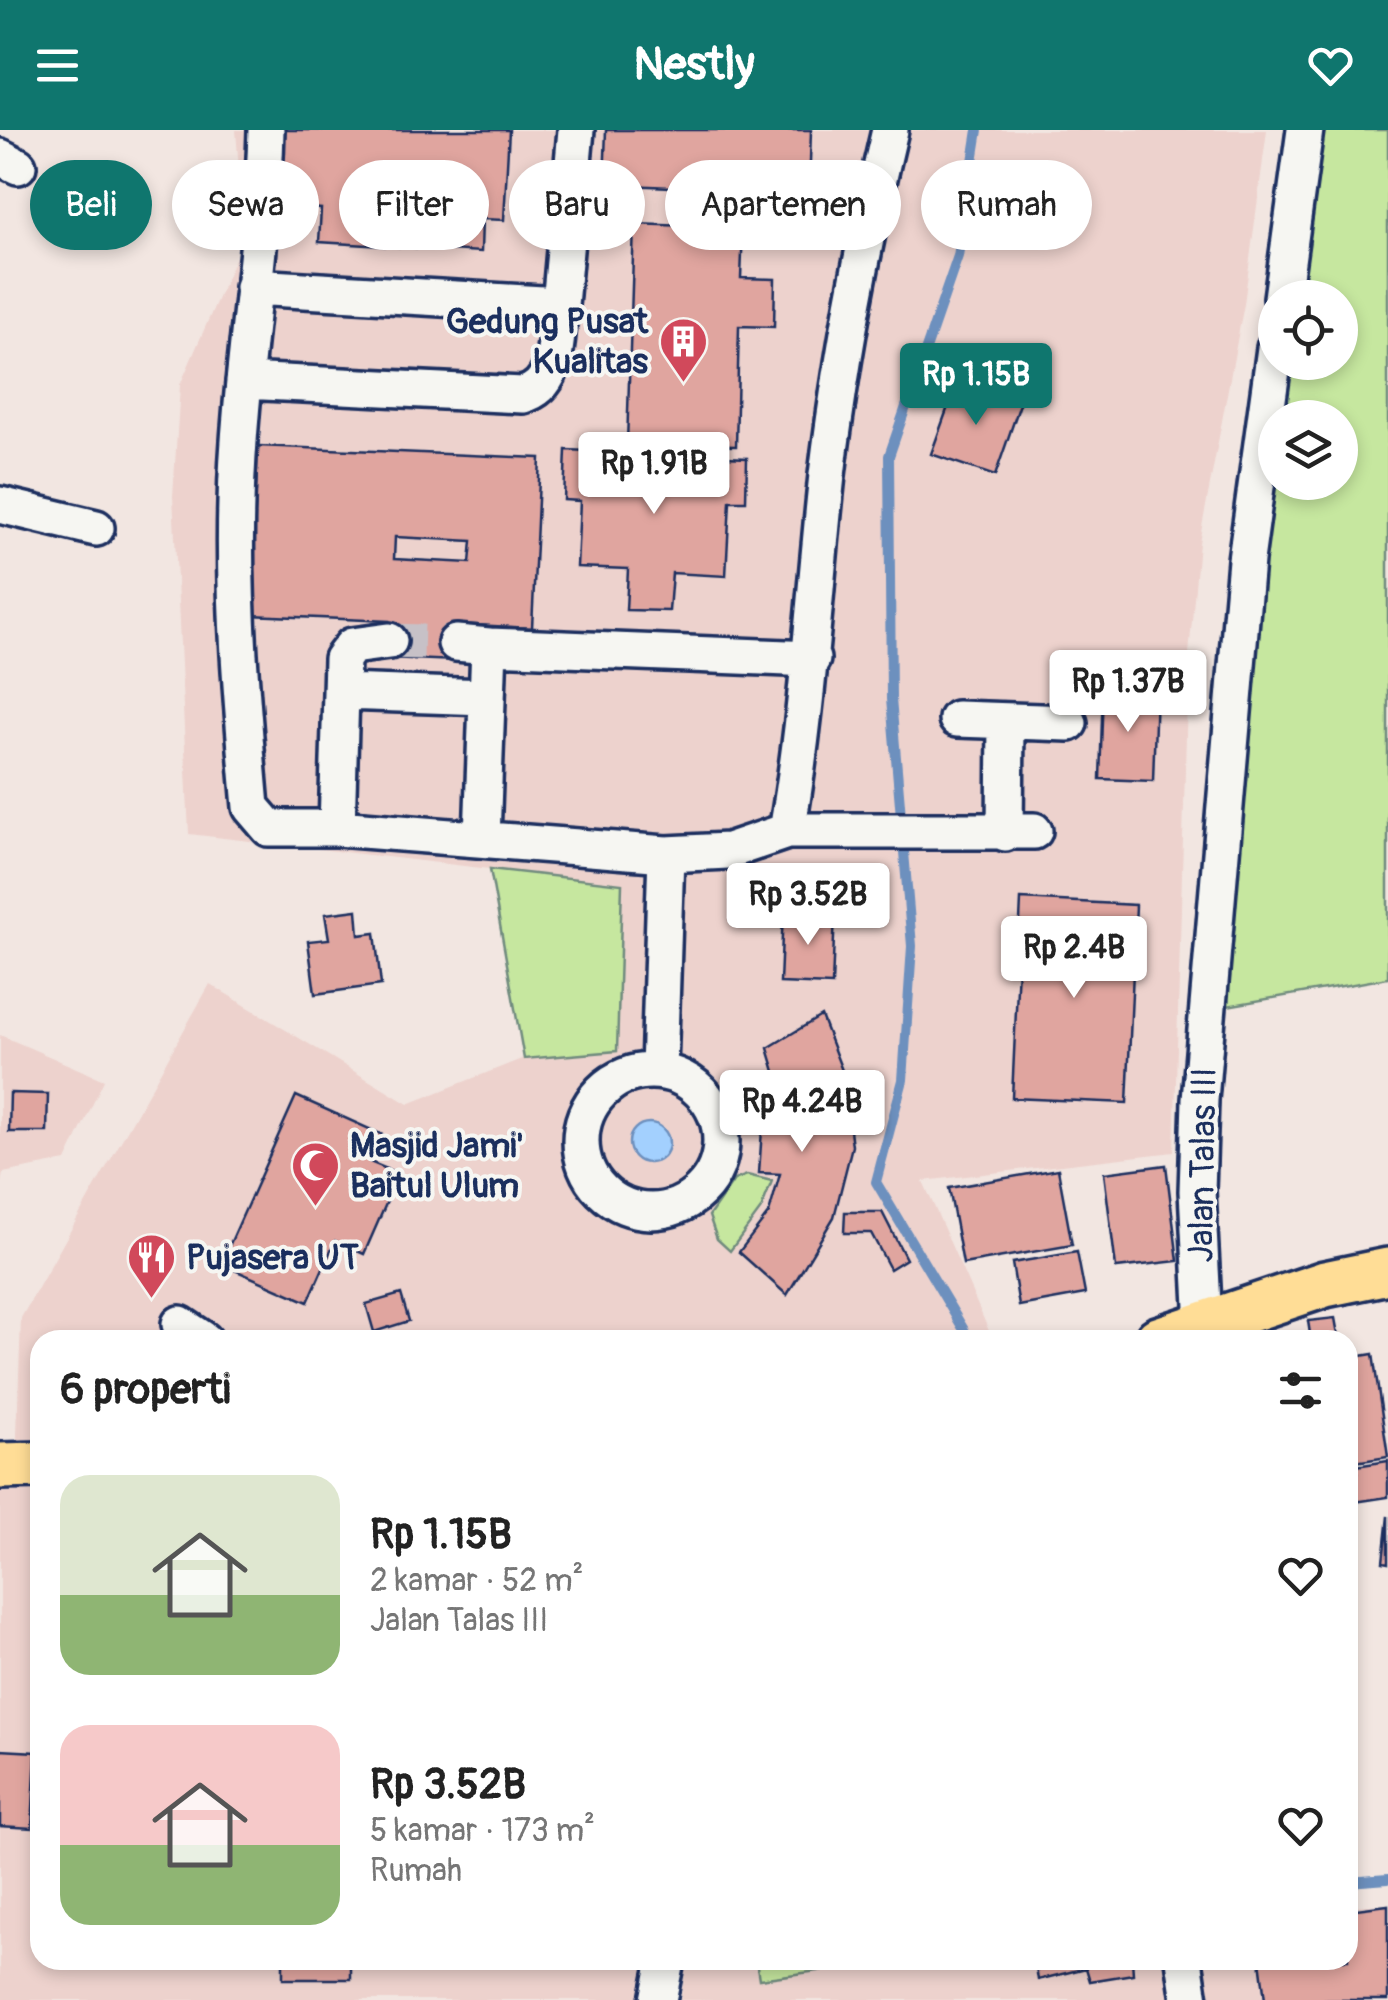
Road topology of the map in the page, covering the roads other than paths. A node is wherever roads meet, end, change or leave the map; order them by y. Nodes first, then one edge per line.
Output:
1 (266, 130) edge
2 (576, 130) edge
3 (890, 130) edge
4 (1305, 130) edge
5 (1284, 280) edge
6 (254, 287) junction
7 (560, 306) junction
8 (1271, 380) edge
9 (244, 381) junction
10 (0, 505) edge
11 (96, 528) dead end
12 (389, 641) tunnel mouth
13 (812, 659) junction
14 (342, 692) junction
15 (487, 697) junction
16 (956, 719) dead end
17 (1006, 720) junction
18 (1069, 723) dead end
19 (337, 828) junction
20 (786, 831) junction
21 (482, 838) junction
22 (666, 854) junction
23 (659, 1070) junction
24 (1385, 1266) edge
25 (1222, 1328) edge
26 (30, 1465) edge
27 (0, 1466) edge
28 (664, 1970) edge
29 (1186, 1970) edge
30 (658, 2000) edge
31 (1190, 2000) edge

1 - 6 street
2 - 7 street
3 - 13 street
4 - 5 street
6 - 7 street
6 - 9 street
7 - 9 street
8 - 25 street, Jalan Talas III
9 - 19 street
10 - 11 street
12 - 14 street
13 - 15 street
13 - 20 street
14 - 15 street
14 - 19 street
15 - 21 street
16 - 17 street
17 - 18 street
17 - 20 street
19 - 21 street
20 - 22 street
21 - 22 street
22 - 23 street
23 - 23 street
24 - 25 main road
26 - 27 main road
28 - 30 street
29 - 31 street

